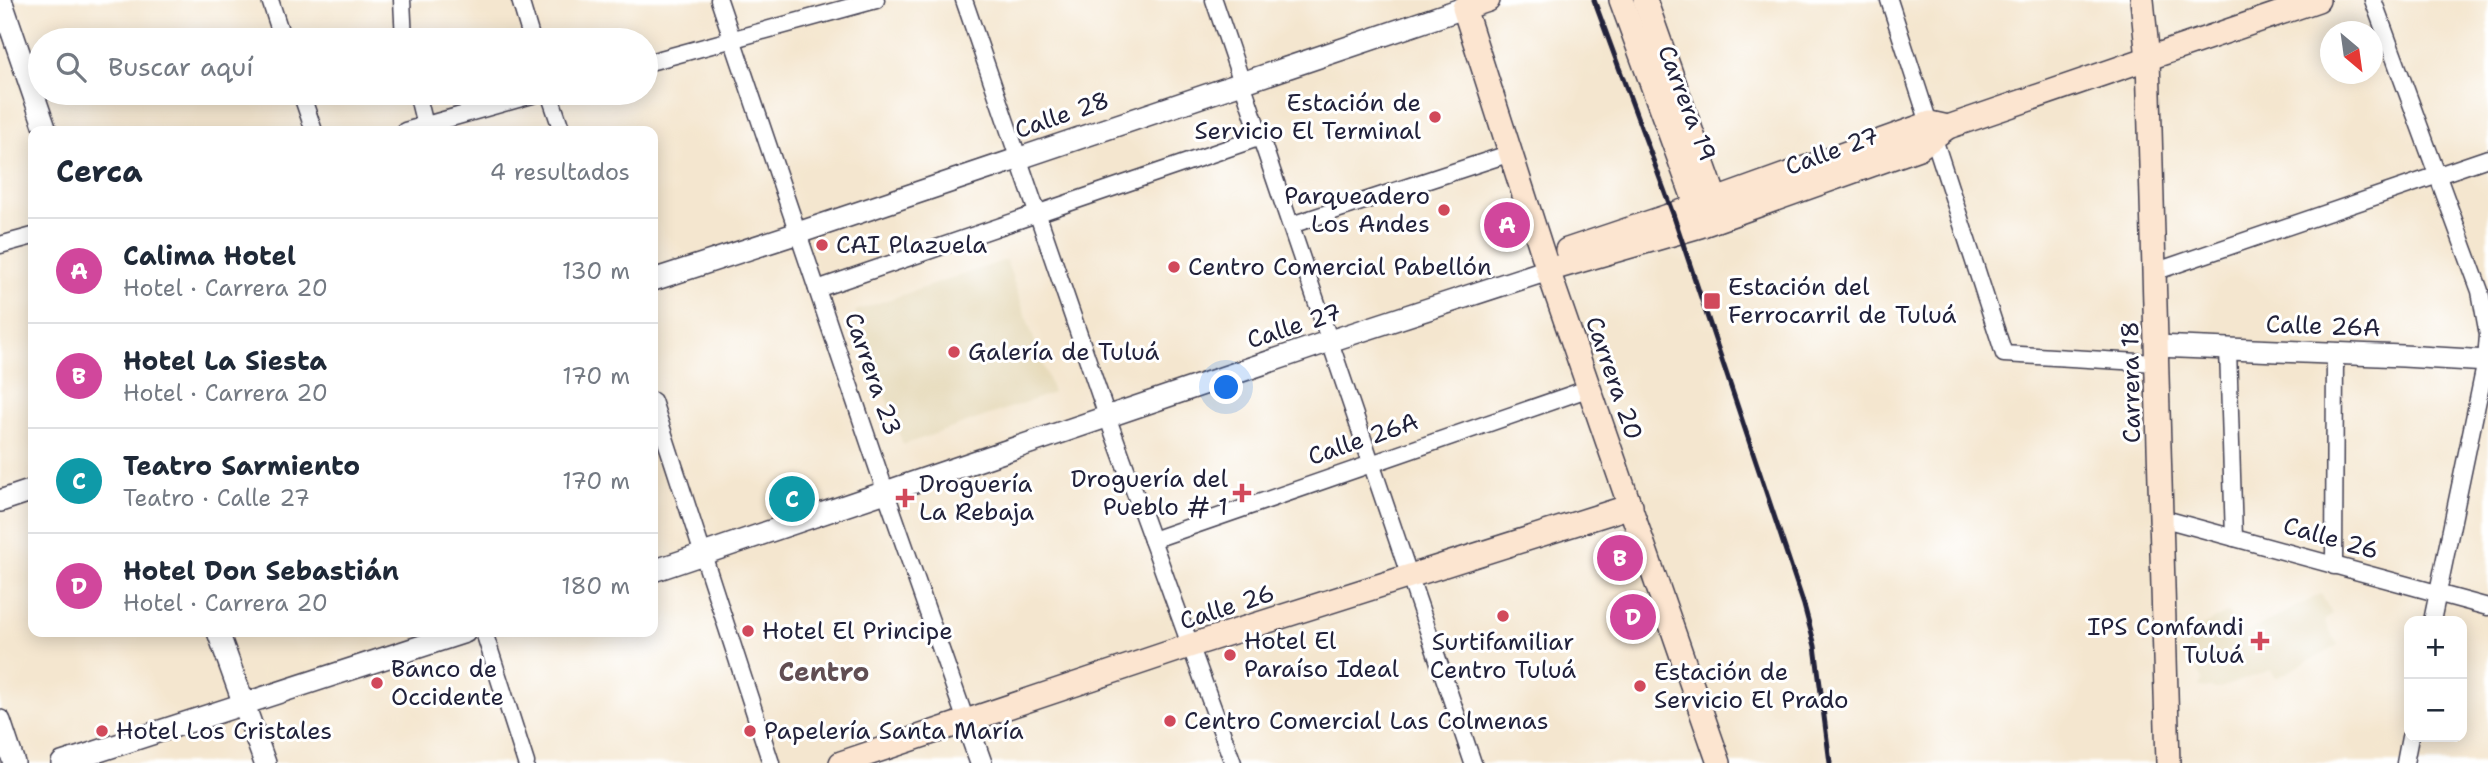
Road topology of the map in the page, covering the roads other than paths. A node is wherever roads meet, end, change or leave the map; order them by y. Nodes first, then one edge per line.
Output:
1 (1, 0) edge
2 (270, 0) edge
3 (402, 0) edge
4 (520, 0) edge
5 (719, 0) edge
6 (876, 0) edge
7 (964, 0) edge
8 (1214, 0) edge
9 (1488, 0) edge
10 (1621, 0) edge
11 (1645, 0) edge
12 (1889, 0) edge
13 (2142, 0) edge
14 (2318, 0) edge
15 (2373, 0) edge
16 (1464, 8) junction
17 (279, 28) edge
18 (403, 28) edge
19 (528, 28) edge
20 (732, 40) junction
21 (2148, 59) junction
22 (658, 60) edge
23 (28, 79) edge
24 (1242, 81) junction
25 (37, 105) edge
26 (305, 105) edge
27 (420, 105) edge
28 (496, 105) edge
29 (553, 105) edge
30 (425, 125) junction
31 (44, 126) edge
32 (312, 126) edge
33 (422, 126) edge
34 (560, 126) edge
35 (1937, 129) junction
36 (1261, 137) junction
37 (1511, 153) junction
38 (1018, 157) junction
39 (2488, 158) edge
40 (2437, 176) junction
41 (1709, 212) junction
42 (1037, 214) junction
43 (1290, 225) junction
44 (798, 233) junction
45 (28, 237) edge
46 (0, 245) edge
47 (1546, 264) junction
48 (2154, 272) junction
49 (658, 278) edge
50 (817, 289) junction
51 (1330, 341) junction
52 (2228, 349) junction
53 (2335, 353) junction
54 (2156, 355) junction
55 (2487, 361) edge
56 (1590, 388) junction
57 (658, 416) edge
58 (1107, 416) junction
59 (1371, 464) junction
60 (28, 492) edge
61 (886, 493) junction
62 (0, 501) edge
63 (1631, 506) junction
64 (2161, 518) junction
65 (2234, 538) junction
66 (1152, 540) junction
67 (703, 555) junction
68 (2334, 566) junction
69 (658, 569) edge
70 (1410, 577) junction
71 (2438, 595) junction
72 (2488, 607) edge
73 (2433, 616) edge
74 (220, 637) edge
75 (449, 637) edge
76 (486, 637) edge
77 (1189, 646) junction
78 (244, 703) junction
79 (0, 721) edge
80 (966, 721) junction
81 (2409, 742) edge
82 (13, 763) edge
83 (62, 763) edge
84 (265, 763) edge
85 (526, 763) edge
86 (771, 763) edge
87 (841, 763) edge
88 (981, 763) edge
89 (1233, 763) edge
90 (1474, 763) edge
91 (1719, 763) edge
92 (2168, 763) edge
93 (2404, 763) edge

1 - 23 street
2 - 17 street
3 - 18 street
4 - 19 street
5 - 20 street, Carrera 23
6 - 20 street
7 - 38 street
8 - 24 street
9 - 16 main road, Calle 28
10 - 41 main road, Carrera 19
11 - 41 main road, Carrera 19
12 - 35 street
13 - 21 main road, Carrera 18
14 - 21 main road, Calle 27
15 - 40 street
16 - 24 street, Calle 28
16 - 37 main road, Carrera 20
20 - 22 street
20 - 44 street, Carrera 23
21 - 35 main road, Calle 27
21 - 48 main road, Carrera 18
24 - 36 street
24 - 38 street, Calle 28
25 - 31 street
26 - 32 street
27 - 30 street
28 - 30 street
29 - 34 street
30 - 33 street
35 - 41 main road, Calle 27
35 - 54 street, Calle 26A
36 - 42 street
36 - 43 street
37 - 43 street
37 - 47 main road, Carrera 20
38 - 42 street
38 - 44 street, Calle 28
39 - 40 street
40 - 48 street
40 - 55 street
41 - 47 main road, Calle 27
42 - 50 street
42 - 58 street
43 - 51 street
44 - 49 street, Calle 28
44 - 50 street, Carrera 23
45 - 46 street
47 - 51 street, Calle 27
47 - 56 main road, Carrera 20
48 - 54 main road, Carrera 18
50 - 61 street, Carrera 23
51 - 58 street, Calle 27
51 - 59 street
52 - 53 street, Calle 26A
52 - 54 street, Calle 26A
52 - 65 street
53 - 55 street, Calle 26A
53 - 68 street
54 - 64 main road, Carrera 18
55 - 71 street
56 - 59 street, Calle 26A
56 - 63 main road, Carrera 20
57 - 67 street
58 - 61 street, Calle 27
58 - 66 street
59 - 66 street, Calle 26A
59 - 70 street
60 - 62 street
61 - 67 street, Calle 27
61 - 80 street, Carrera 23
63 - 70 main road, Calle 26
63 - 91 main road, Carrera 20
64 - 65 street, Calle 26
64 - 92 main road, Carrera 18
65 - 68 street, Calle 26
66 - 77 street
67 - 69 street, Calle 27
67 - 86 street
68 - 71 street, Calle 26
70 - 77 main road, Calle 26
70 - 90 street
71 - 72 street, Calle 26
71 - 73 street
74 - 78 street
75 - 78 street
76 - 85 street
77 - 80 main road, Calle 26
77 - 89 street
78 - 83 street
78 - 84 street
79 - 82 street
80 - 87 main road, Calle 26
80 - 88 street, Carrera 23
81 - 93 street

